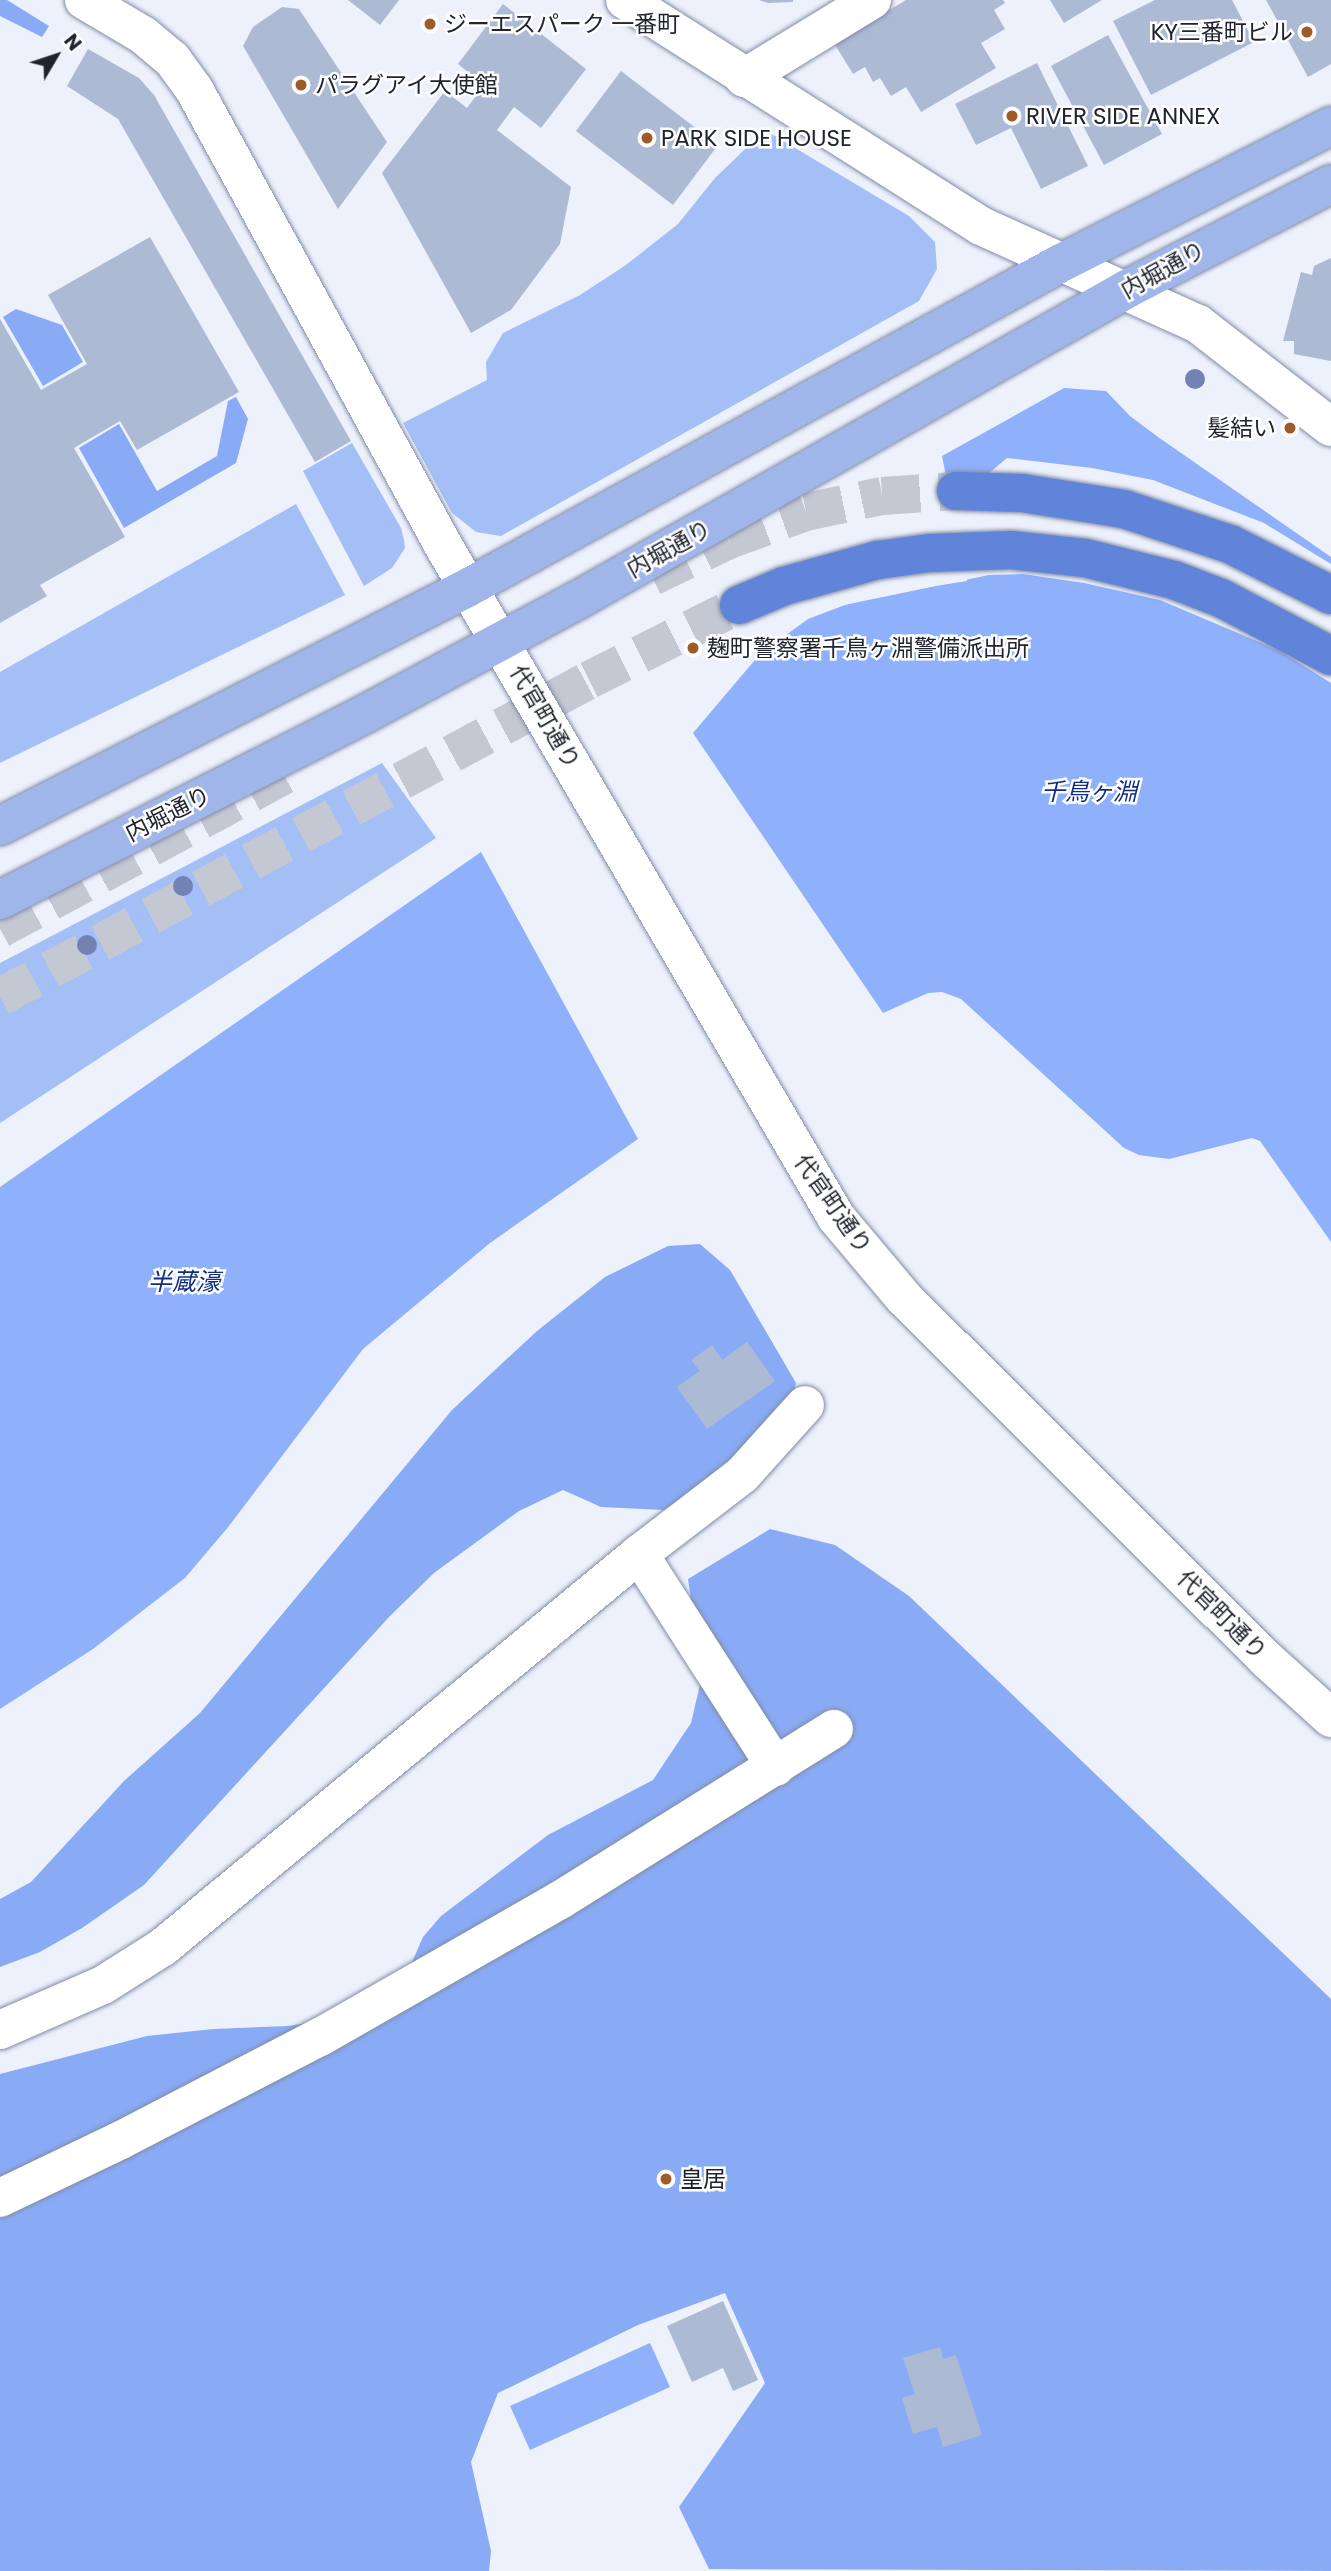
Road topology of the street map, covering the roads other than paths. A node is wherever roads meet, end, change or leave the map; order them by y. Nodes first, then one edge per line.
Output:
1 (84, 0) edge
2 (625, 0) edge
3 (872, 0) edge
4 (744, 78) junction
5 (1331, 126) edge
6 (1331, 184) edge
7 (1059, 264) junction
8 (1127, 289) junction
9 (1331, 427) edge
10 (956, 491) tunnel mouth
11 (470, 587) junction
12 (1331, 595) edge
13 (739, 605) tunnel mouth
14 (501, 641) junction
15 (1331, 656) edge
16 (0, 826) edge
17 (0, 900) edge
18 (805, 1405) dead end
19 (639, 1553) junction
20 (1331, 1718) edge
21 (834, 1729) dead end
22 (776, 1767) junction
23 (0, 2030) edge
24 (0, 2198) edge

1 - 11 street, 代官町通り
2 - 4 street
3 - 4 street
4 - 7 street
5 - 7 main road
6 - 8 main road, 内堀通り
7 - 8 street
7 - 11 main road
8 - 9 street
8 - 14 main road, 内堀通り
10 - 12 highway
11 - 14 street, 代官町通り
11 - 16 main road
13 - 15 highway
14 - 17 main road, 内堀通り
14 - 20 street, 代官町通り
18 - 19 street
19 - 22 street
19 - 23 street
21 - 22 street
22 - 24 street

